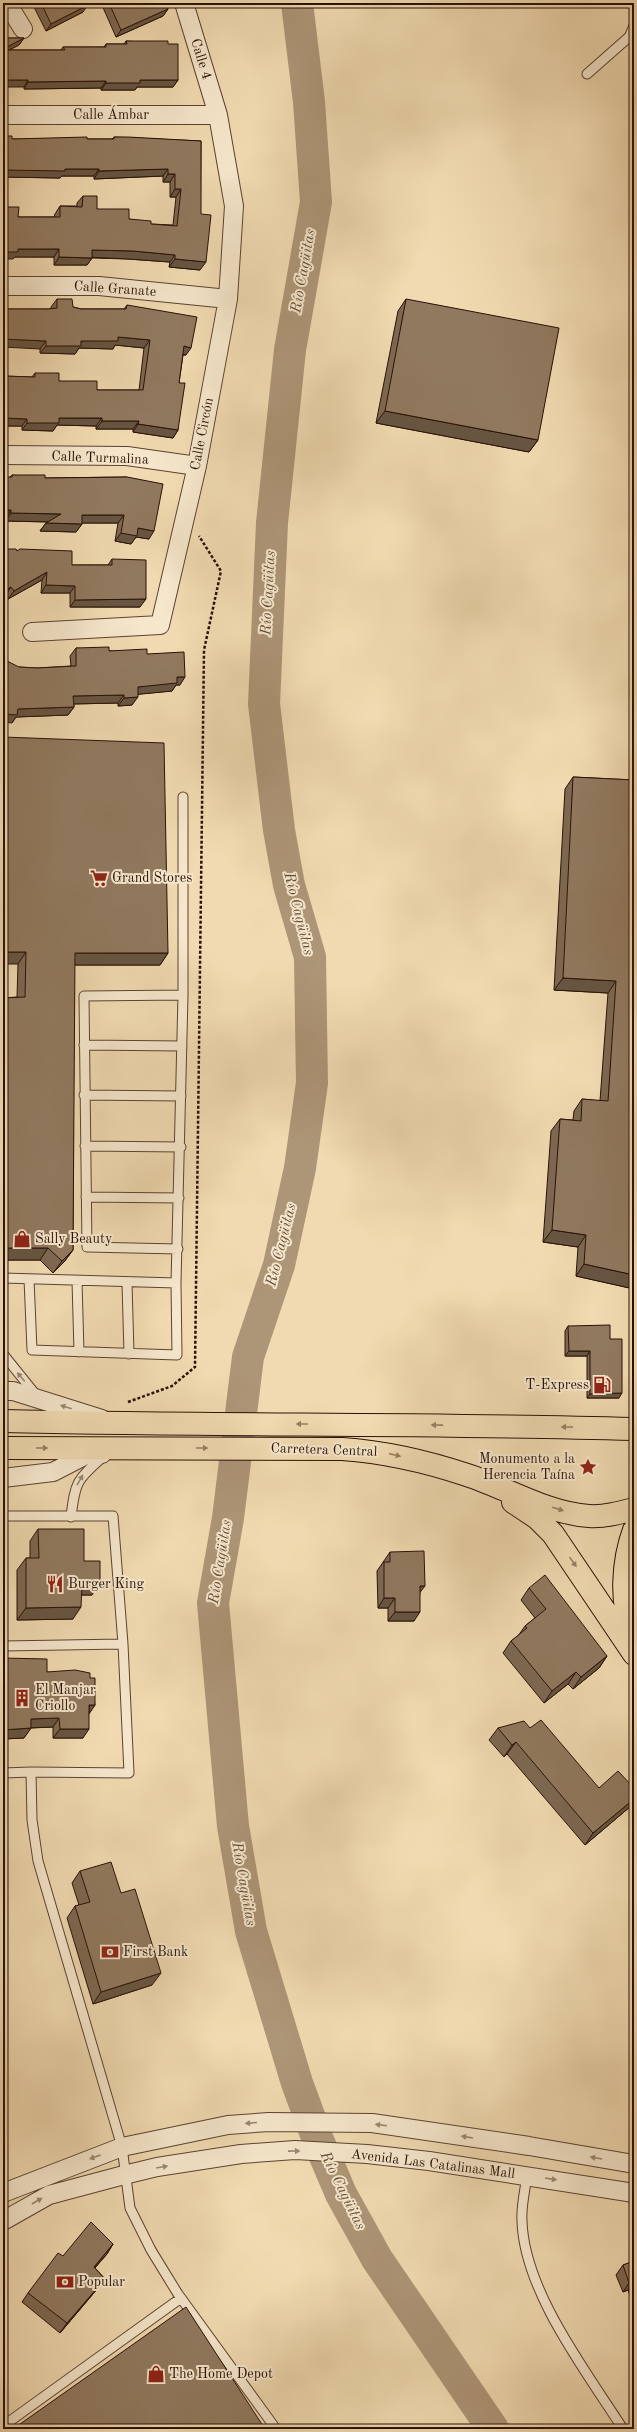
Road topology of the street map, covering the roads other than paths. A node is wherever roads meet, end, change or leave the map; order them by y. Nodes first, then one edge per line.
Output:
1 (7, 3) edge
2 (184, 3) edge
3 (634, 26) edge
4 (23, 29) dead end
5 (588, 74) dead end
6 (3, 115) edge
7 (218, 115) junction
8 (3, 286) edge
9 (228, 299) junction
10 (3, 455) edge
11 (197, 466) junction
12 (32, 632) dead end
13 (183, 797) dead end
14 (183, 995) junction
15 (84, 1045) junction
16 (182, 1046) junction
17 (84, 1095) junction
18 (181, 1096) junction
19 (85, 1146) junction
20 (181, 1147) junction
21 (86, 1197) junction
22 (179, 1198) junction
23 (178, 1249) junction
24 (3, 1278) edge
25 (29, 1279) junction
26 (77, 1281) junction
27 (127, 1283) junction
28 (176, 1283) junction
29 (79, 1352) junction
30 (3, 1354) edge
31 (128, 1354) junction
32 (3, 1391) edge
33 (40, 1400) junction
34 (634, 1420) edge
35 (3, 1421) edge
36 (116, 1424) junction
37 (599, 1428) junction
38 (634, 1429) edge
39 (3, 1448) edge
40 (137, 1448) junction
41 (108, 1453) junction
42 (469, 1475) junction
43 (3, 1478) edge
44 (634, 1509) edge
45 (3, 1516) edge
46 (71, 1517) junction
47 (634, 1530) edge
48 (634, 1634) edge
49 (123, 1644) junction
50 (3, 1646) edge
51 (634, 1654) edge
52 (31, 1772) junction
53 (3, 1773) edge
54 (122, 2147) junction
55 (634, 2164) edge
56 (124, 2175) junction
57 (527, 2176) junction
58 (3, 2193) edge
59 (634, 2193) edge
60 (3, 2221) edge
61 (181, 2298) junction
62 (3, 2426) edge
63 (276, 2429) edge
64 (623, 2429) edge

1 - 4 street
2 - 7 street, Calle 4
3 - 5 lane
6 - 7 street, Calle Ámbar
7 - 9 street, Calle Circón
8 - 9 street, Calle Granate
9 - 11 street, Calle Circón
10 - 11 street, Calle Turmalina
11 - 12 street, Calle Circón
13 - 14 lane
14 - 15 lane
14 - 16 lane
15 - 16 lane
15 - 17 lane
16 - 18 lane
17 - 18 lane
17 - 19 lane
18 - 20 lane
19 - 20 lane
19 - 21 lane
20 - 22 lane
21 - 22 lane
21 - 23 lane
22 - 23 lane
23 - 28 lane
24 - 25 lane
25 - 26 lane
25 - 29 lane
26 - 27 lane
26 - 29 lane
27 - 28 lane
27 - 31 lane
28 - 31 lane
29 - 31 lane
33 -> 30 lane
32 - 33 street
36 -> 33 street
34 - 37 main road
35 - 36 main road, Carretera Central
37 -> 36 main road, Carretera Central
37 - 38 main road, Carretera Central
39 -> 40 main road, Carretera Central
40 - 41 street
40 -> 42 main road, Carretera Central
41 - 43 street
46 -> 41 lane
42 -> 44 main road, Carretera Central
42 -> 51 main road
45 - 46 lane
46 - 49 lane
47 - 48 main road
49 - 50 lane
49 - 52 lane
52 - 53 lane
52 - 54 lane
55 -> 54 street
54 - 56 lane
54 -> 58 street
56 -> 57 street, Avenida Las Catalinas Mall
60 -> 56 street, Avenida Las Catalinas Mall
56 - 61 lane
57 -> 59 street, Avenida Las Catalinas Mall
57 - 64 lane
61 - 62 lane
61 - 63 lane

